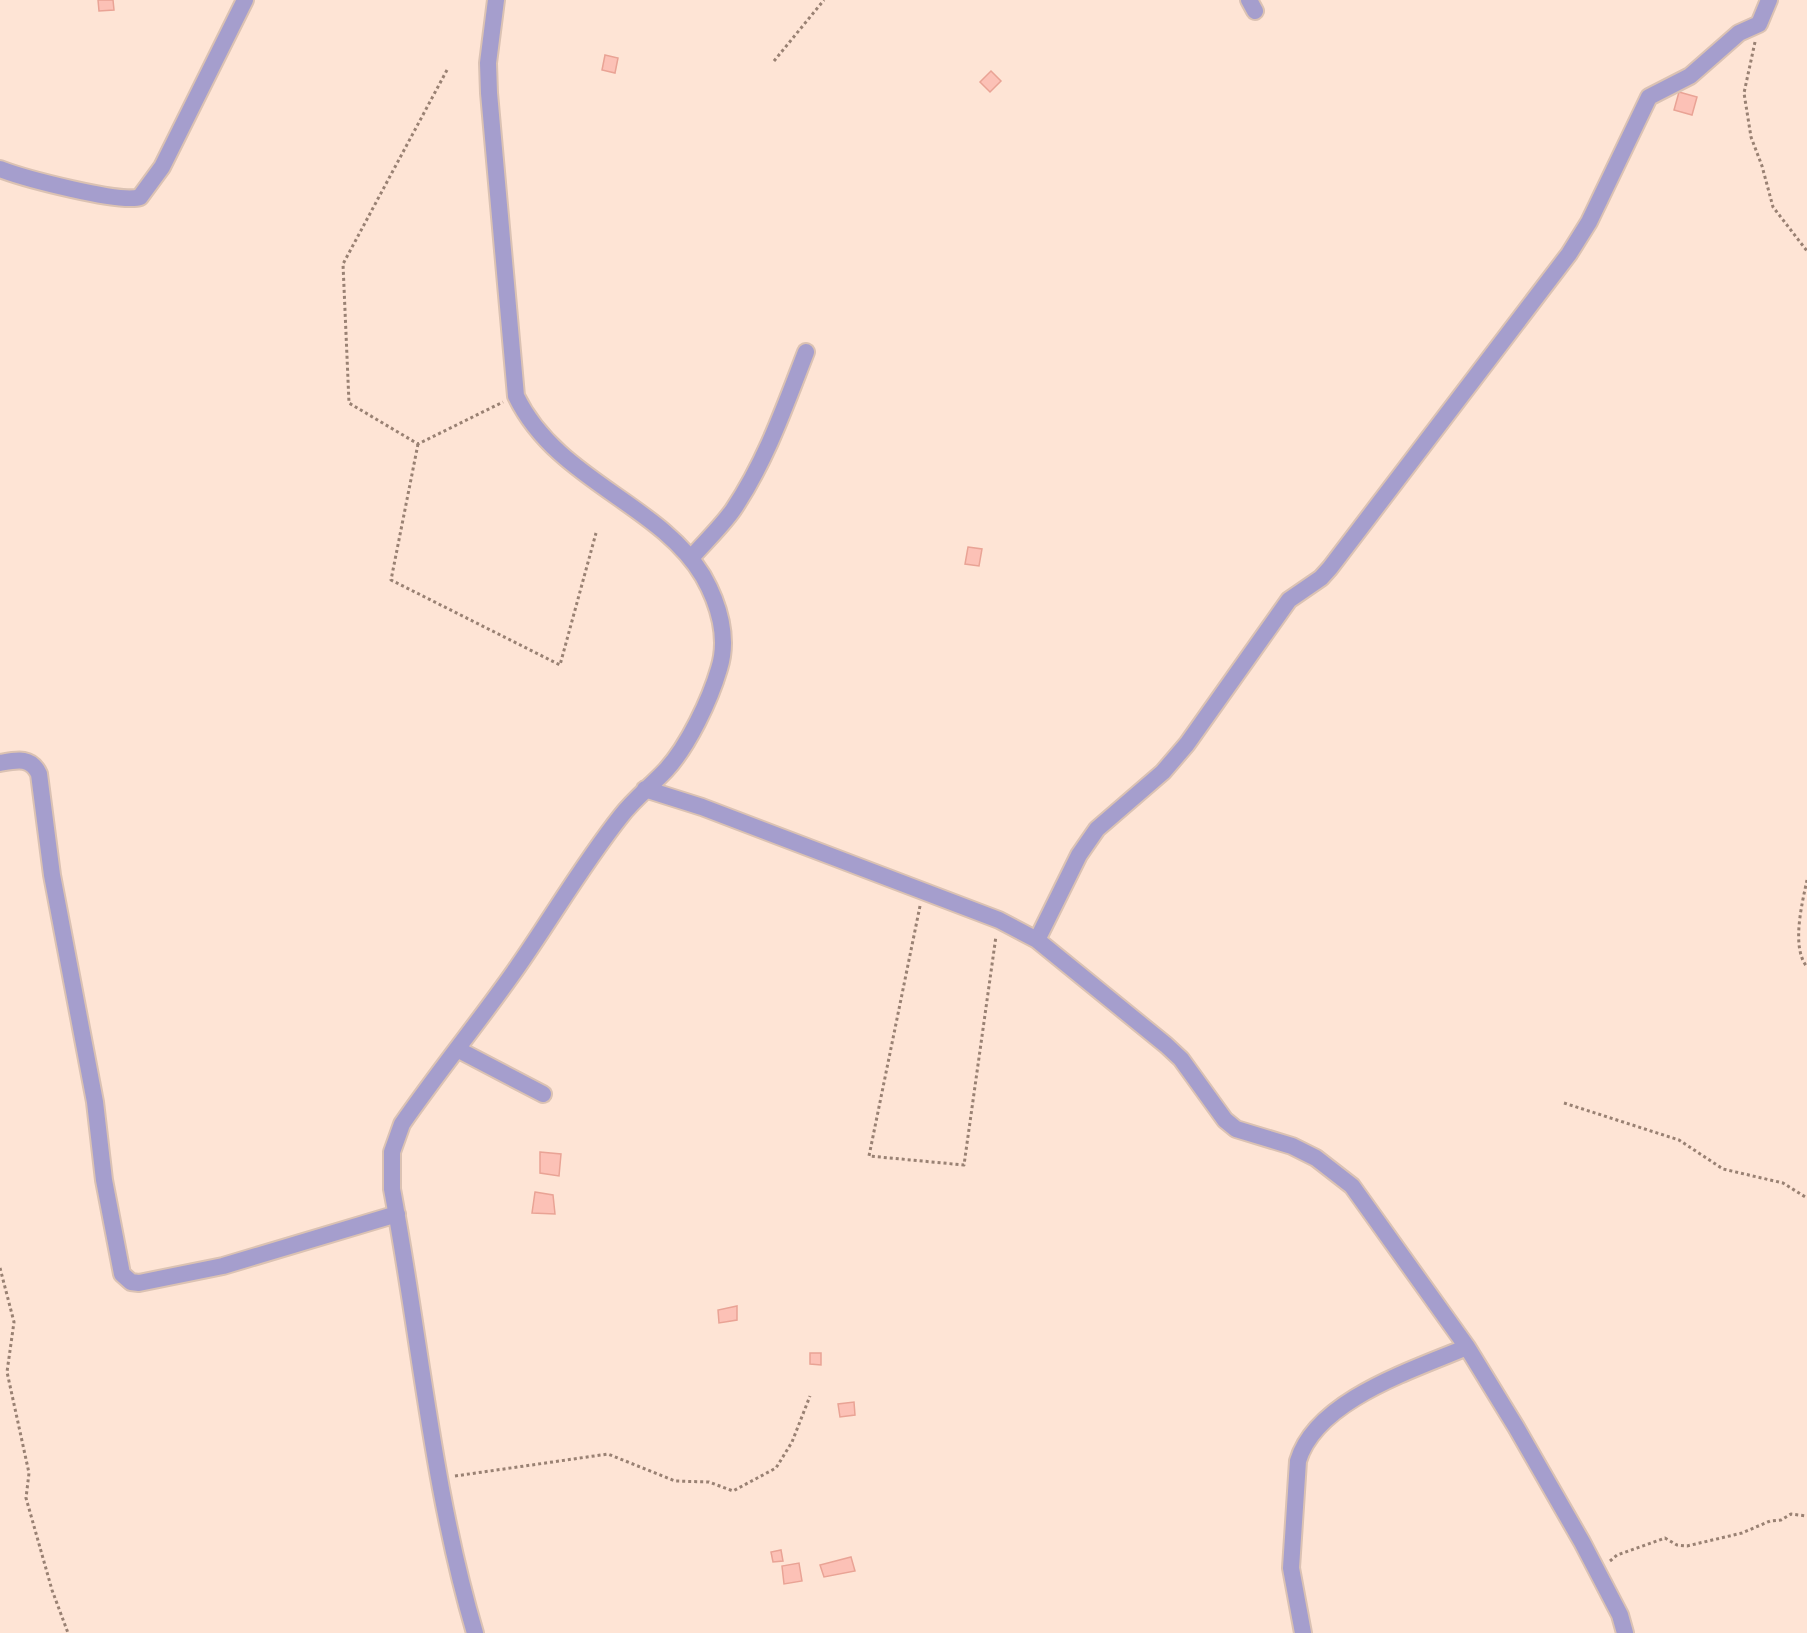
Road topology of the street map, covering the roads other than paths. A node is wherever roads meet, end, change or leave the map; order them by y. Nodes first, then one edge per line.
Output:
1 (245, 0) edge
2 (496, 0) edge
3 (1769, 0) edge
4 (0, 170) edge
5 (806, 352) dead end
6 (691, 558) junction
7 (0, 763) edge
8 (645, 789) junction
9 (1037, 940) junction
10 (457, 1049) junction
11 (543, 1094) dead end
12 (397, 1215) junction
13 (1467, 1347) junction
14 (474, 1633) edge
15 (1303, 1633) edge
16 (1625, 1633) edge

1 - 4 street
2 - 6 street
3 - 9 street
5 - 6 street
6 - 8 street
7 - 12 street
8 - 9 street
8 - 10 street
9 - 13 street
10 - 11 street
10 - 12 street
12 - 14 street
13 - 15 street
13 - 16 street

